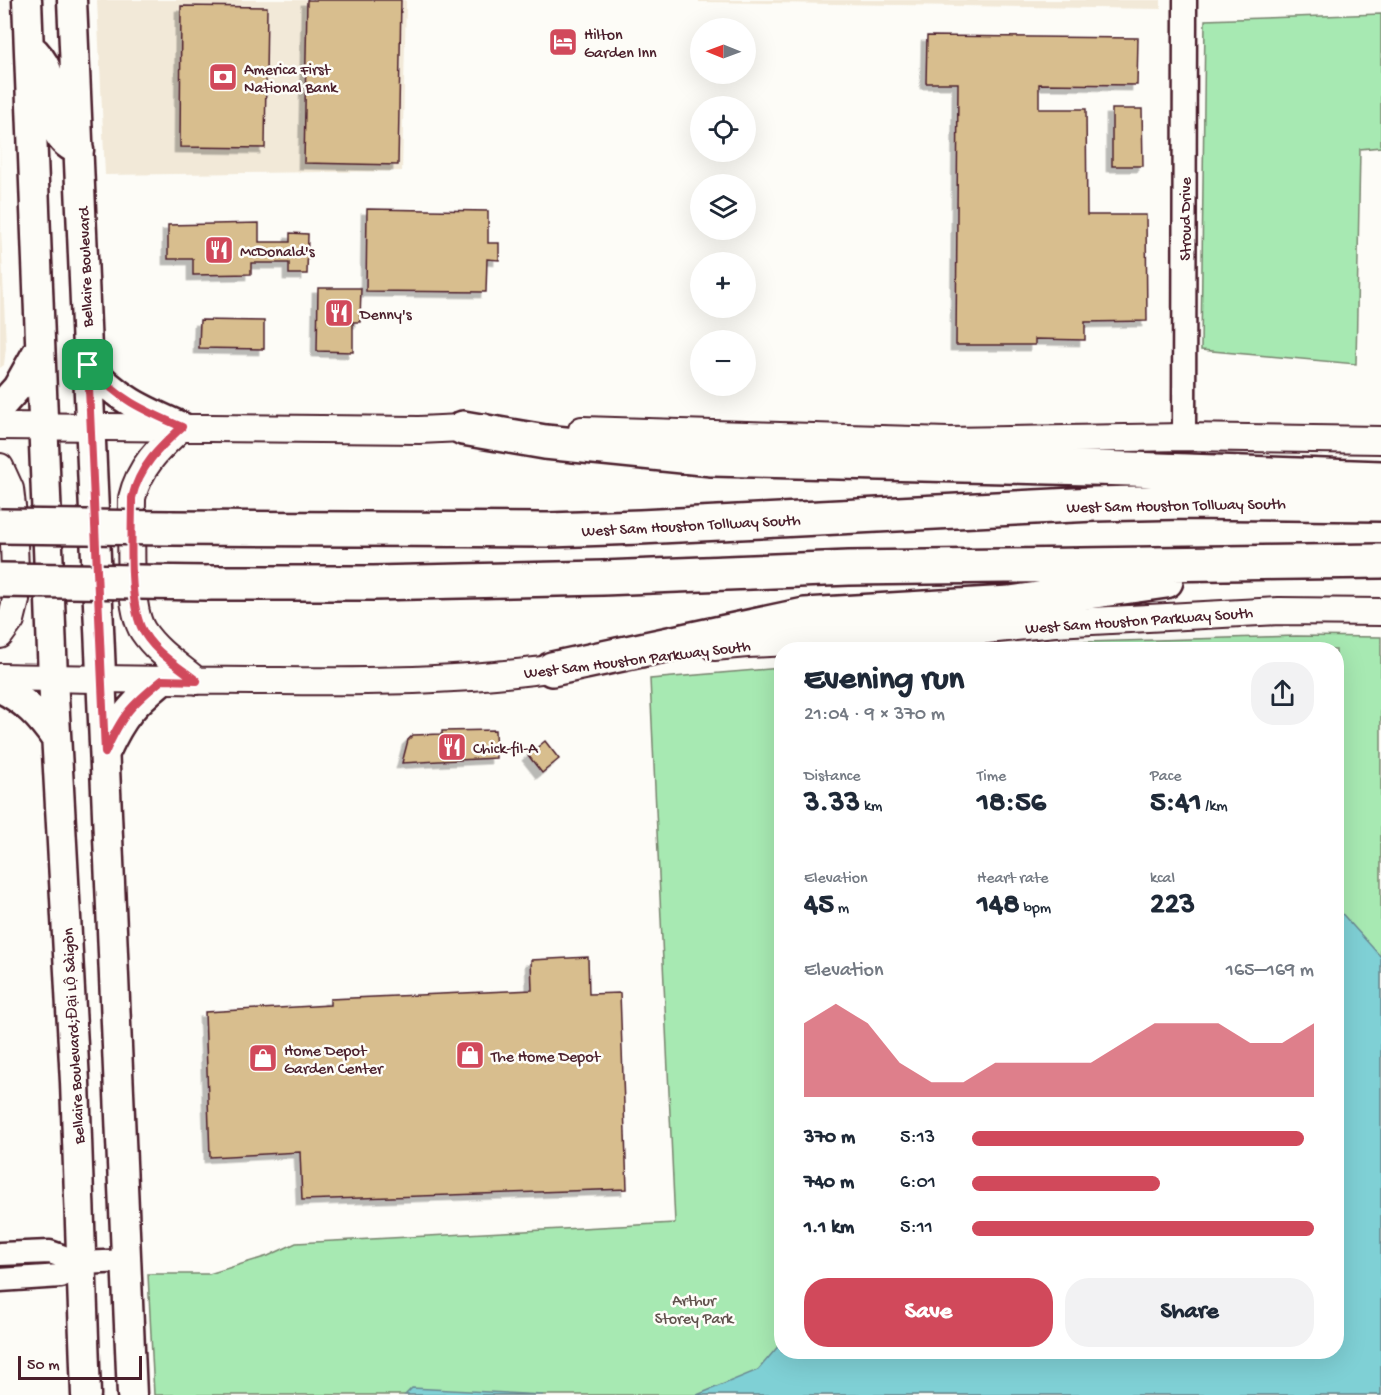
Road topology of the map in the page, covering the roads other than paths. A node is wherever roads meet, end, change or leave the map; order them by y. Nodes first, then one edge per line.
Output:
1 (27, 0) edge
2 (72, 0) edge
3 (1185, 0) edge
4 (29, 46) junction
5 (79, 150) junction
6 (41, 345) junction
7 (88, 365) junction
8 (0, 407) edge
9 (0, 426) edge
10 (44, 426) junction
11 (91, 426) junction
12 (182, 427) junction
13 (463, 428) junction
14 (1184, 437) junction
15 (1381, 440) edge
16 (0, 467) edge
17 (1381, 478) edge
18 (1381, 504) edge
19 (0, 526) edge
20 (1381, 561) edge
21 (1304, 562) junction
22 (0, 580) edge
23 (1381, 612) edge
24 (0, 635) edge
25 (789, 642) edge
26 (774, 643) edge
27 (552, 669) junction
28 (0, 677) edge
29 (53, 678) junction
30 (102, 679) junction
31 (162, 680) junction
32 (197, 681) junction
33 (0, 688) edge
34 (56, 739) junction
35 (105, 753) junction
36 (0, 1254) edge
37 (127, 1261) junction
38 (81, 1263) junction
39 (0, 1280) edge
40 (86, 1395) edge
41 (132, 1395) edge

1 - 4 main road
2 - 5 main road, Bellaire Boulevard
3 - 14 street, Stroud Drive
4 - 5 main road
4 - 6 main road
5 - 7 main road, Bellaire Boulevard
6 - 8 main road
6 - 10 main road
7 - 11 main road, Bellaire Boulevard
7 - 12 main road
9 - 10 main road
10 - 11 main road
10 - 29 main road
11 - 12 main road
11 - 30 main road, Bellaire Boulevard
12 - 13 main road
12 - 32 main road
13 - 14 main road
13 - 17 highway
14 - 15 main road
16 - 24 main road
18 - 19 highway, West Sam Houston Tollway South, bridge
20 - 21 highway
21 - 22 highway, bridge
21 - 27 highway
23 - 25 main road, West Sam Houston Parkway South
26 - 27 main road, West Sam Houston Parkway South
27 - 32 main road, West Sam Houston Parkway South
28 - 29 main road, West Sam Houston Parkway South
29 - 30 main road, West Sam Houston Parkway South
29 - 34 main road, Bellaire Boulevard;Đại Lộ Sàigòn
30 - 31 main road, West Sam Houston Parkway South
30 - 35 main road
31 - 32 main road, West Sam Houston Parkway South
31 - 35 main road
33 - 34 main road
34 - 38 main road, Bellaire Boulevard;Đại Lộ Sàigòn
35 - 37 main road
36 - 38 street
37 - 38 street
37 - 41 main road
38 - 39 street
38 - 40 main road, Bellaire Boulevard;Đại Lộ Sàigòn

